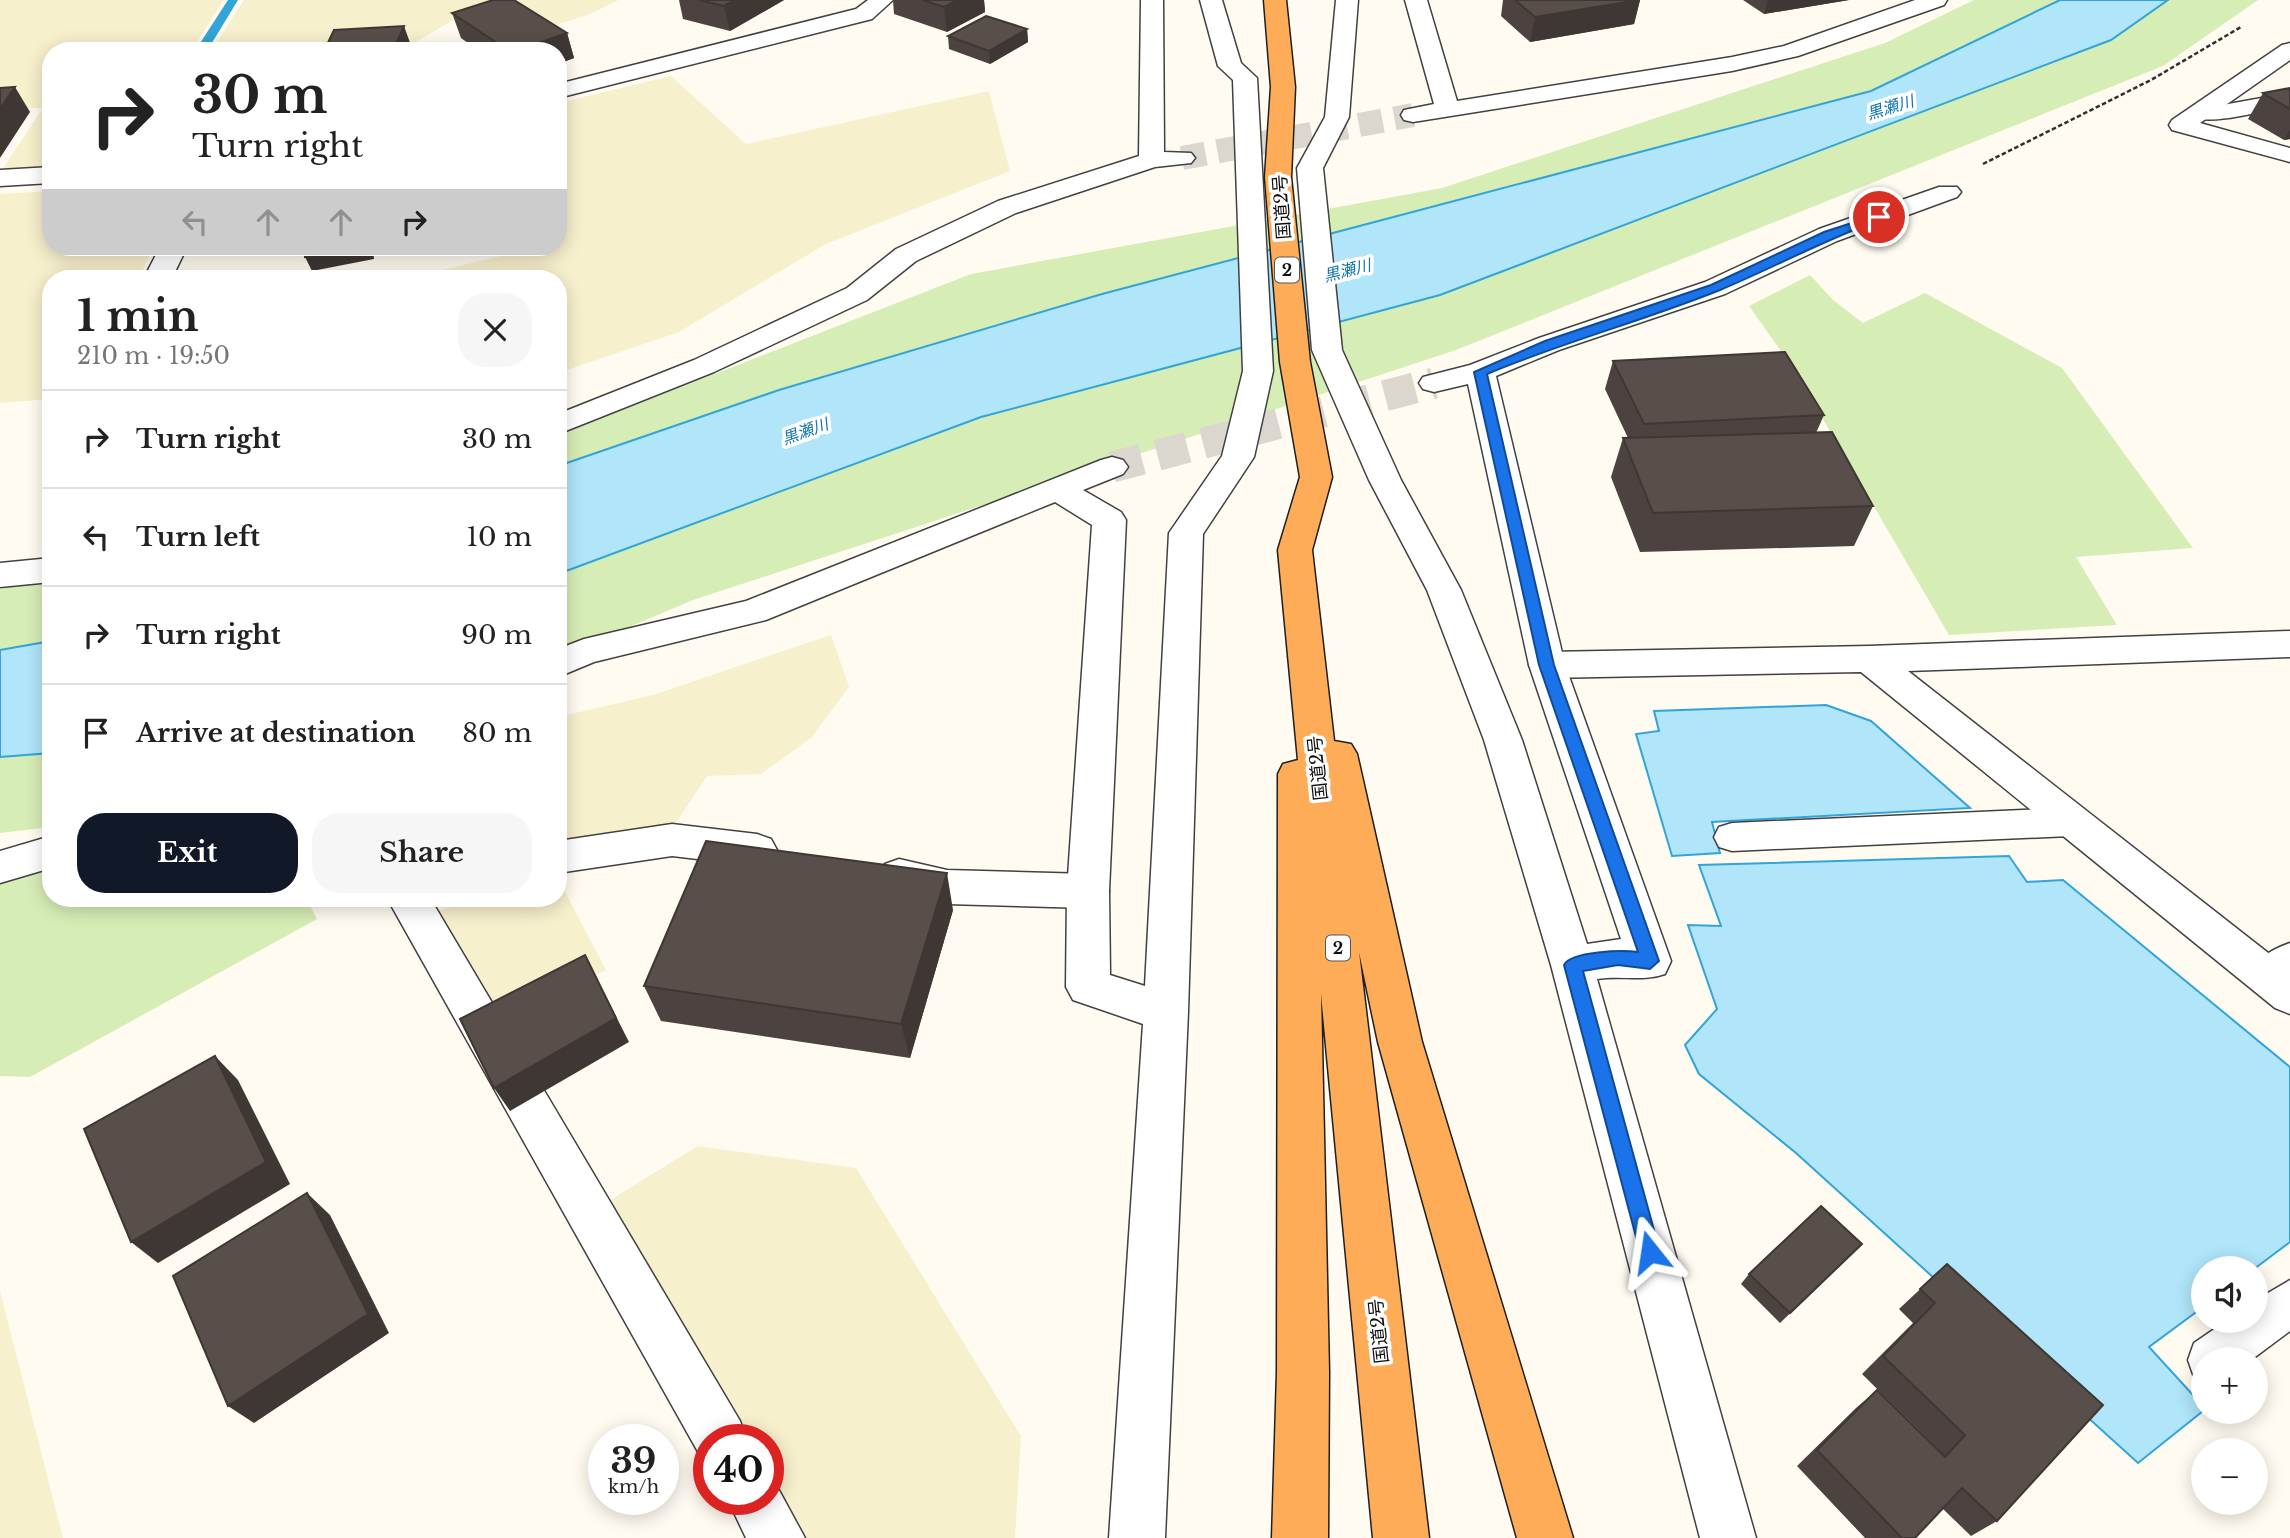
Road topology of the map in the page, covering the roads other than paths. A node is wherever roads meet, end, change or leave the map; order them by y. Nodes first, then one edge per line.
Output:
1 (882, 0) edge
2 (1152, 0) edge
3 (1211, 0) edge
4 (1275, 0) edge
5 (1347, 0) edge
6 (1416, 0) edge
7 (1936, 0) edge
8 (2290, 50) edge
9 (567, 89) edge
10 (2290, 99) edge
11 (1448, 111) junction
12 (2198, 113) junction
13 (1413, 115) tunnel mouth
14 (2289, 155) edge
15 (1182, 158) tunnel mouth
16 (1152, 160) junction
17 (42, 176) edge
18 (0, 178) edge
19 (1265, 179) junction
20 (1948, 192) dead end
21 (1293, 361) junction
22 (1480, 372) junction
23 (1434, 383) tunnel mouth
24 (567, 421) edge
25 (1112, 467) tunnel mouth
26 (1057, 489) junction
27 (1295, 550) junction
28 (42, 571) edge
29 (0, 575) edge
30 (2290, 644) edge
31 (567, 660) edge
32 (1869, 660) junction
33 (1547, 665) junction
34 (2070, 822) junction
35 (1732, 837) dead end
36 (42, 855) edge
37 (793, 855) edge
38 (567, 856) edge
39 (0, 867) edge
40 (857, 867) edge
41 (1088, 891) junction
42 (413, 907) edge
43 (1573, 965) junction
44 (2282, 976) edge
45 (1167, 1012) junction
46 (2290, 1303) edge
47 (2229, 1347) edge
48 (712, 1424) edge
49 (764, 1515) edge
50 (777, 1538) edge
51 (1137, 1538) edge
52 (1300, 1538) edge
53 (1401, 1538) edge
54 (1545, 1538) edge
55 (1728, 1538) edge

1 - 9 street
2 - 16 street
3 - 19 street
4 - 19 highway, 国道2号 / 2
5 - 21 street
6 - 11 street
7 - 11 street
8 - 12 street
10 - 12 lane
11 - 13 street
12 - 14 street
15 - 16 street
16 - 24 street
17 - 18 street
19 - 21 street
19 - 21 highway, 国道2号 / 2
20 - 22 street
21 - 27 highway, 国道2号 / 2
21 - 43 street
21 - 45 street
22 - 23 street
22 - 33 street
25 - 26 street
26 - 31 street
26 - 41 street
27 - 52 highway
27 - 53 highway, 国道2号 / 2
27 - 54 highway
28 - 29 street
30 - 32 street
32 - 33 street
32 - 34 street
33 - 43 street
34 - 35 lane
34 - 44 street
36 - 39 street
37 - 38 street
40 - 41 street
41 - 45 street
42 - 48 street
43 - 55 street
45 - 51 street
46 - 47 lane
49 - 50 street

